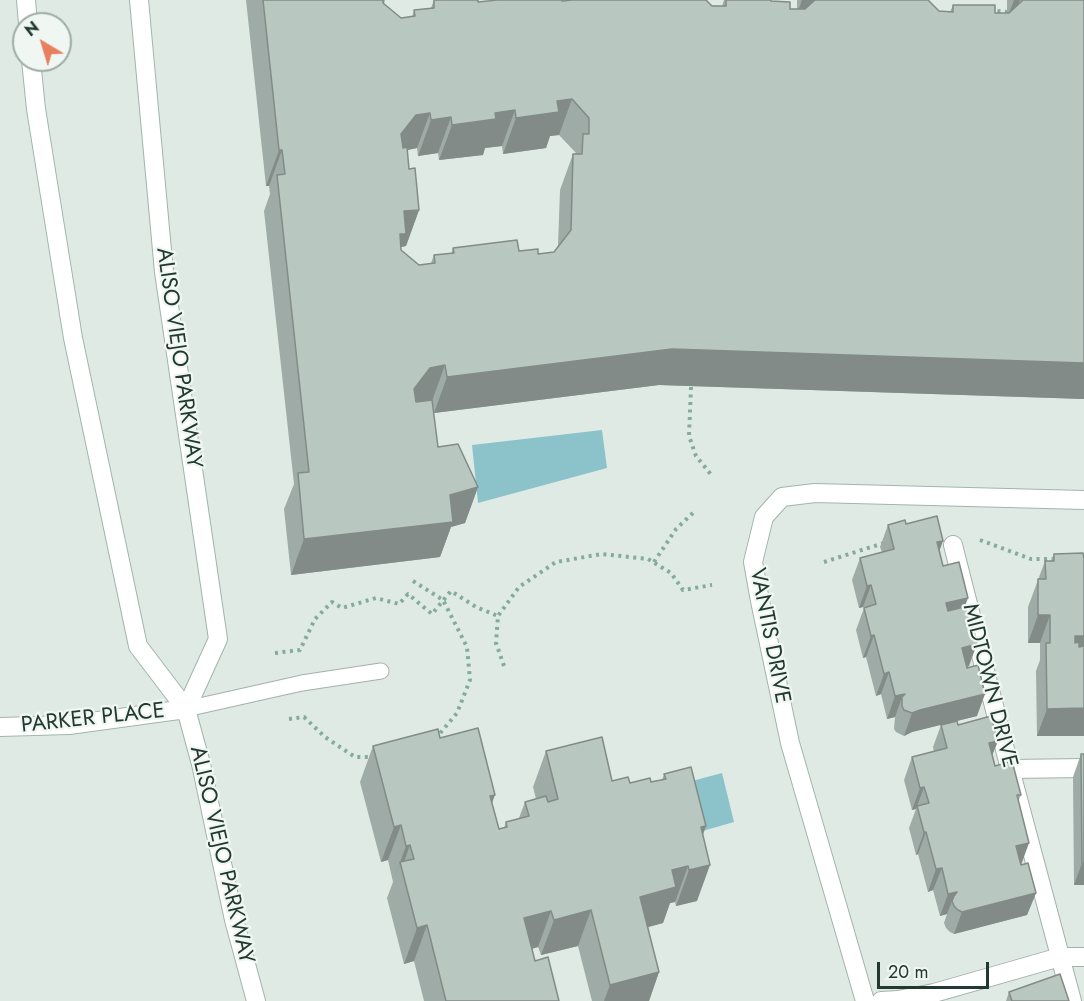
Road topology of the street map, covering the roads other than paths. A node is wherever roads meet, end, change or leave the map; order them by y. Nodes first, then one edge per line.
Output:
1 (139, 0) edge
2 (33, 72) edge
3 (1084, 500) edge
4 (953, 545) dead end
5 (381, 671) dead end
6 (186, 709) junction
7 (0, 727) edge
8 (1084, 768) edge
9 (1010, 769) junction
10 (1060, 957) junction
11 (1084, 957) edge
12 (256, 1001) edge
13 (865, 1001) edge
14 (881, 1001) edge
15 (1072, 1001) edge

1 - 6 street, ALISO VIEJO PARKWAY
2 - 6 street, ALISO VIEJO PARKWAY
3 - 13 street, VANTIS DRIVE
4 - 9 street, MIDTOWN DRIVE
5 - 6 lane
6 - 7 street, PARKER PLACE
6 - 12 street, ALISO VIEJO PARKWAY
8 - 9 street
9 - 10 street, MIDTOWN DRIVE
10 - 11 street
10 - 14 street
10 - 15 street, MIDTOWN DRIVE

